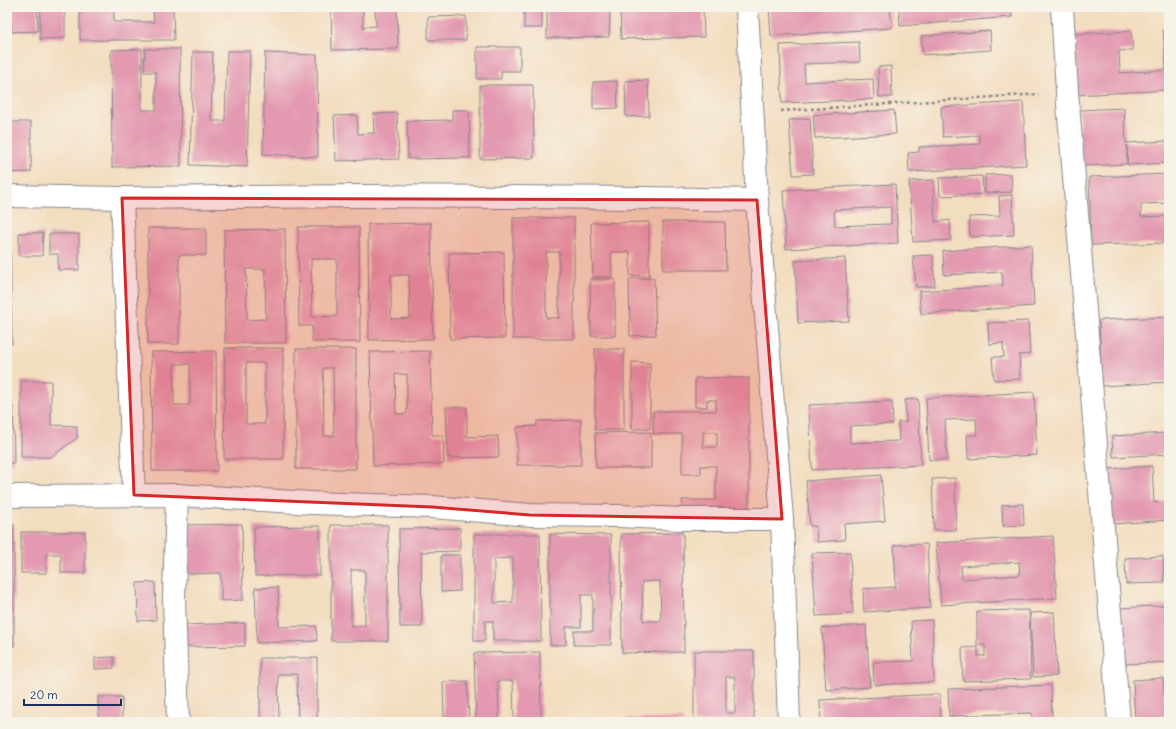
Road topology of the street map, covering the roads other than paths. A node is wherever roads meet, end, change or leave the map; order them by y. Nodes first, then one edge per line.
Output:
1 (747, 7) edge
2 (1062, 7) edge
3 (7, 196) edge
4 (122, 198) junction
5 (757, 200) junction
6 (134, 495) junction
7 (177, 495) junction
8 (7, 496) edge
9 (782, 519) junction
10 (178, 722) edge
11 (789, 722) edge
12 (1119, 722) edge

1 - 5 street
2 - 12 street
3 - 4 street
4 - 5 street
4 - 6 street
5 - 9 street
6 - 7 street
6 - 8 street
7 - 9 street
7 - 10 street
9 - 11 street

